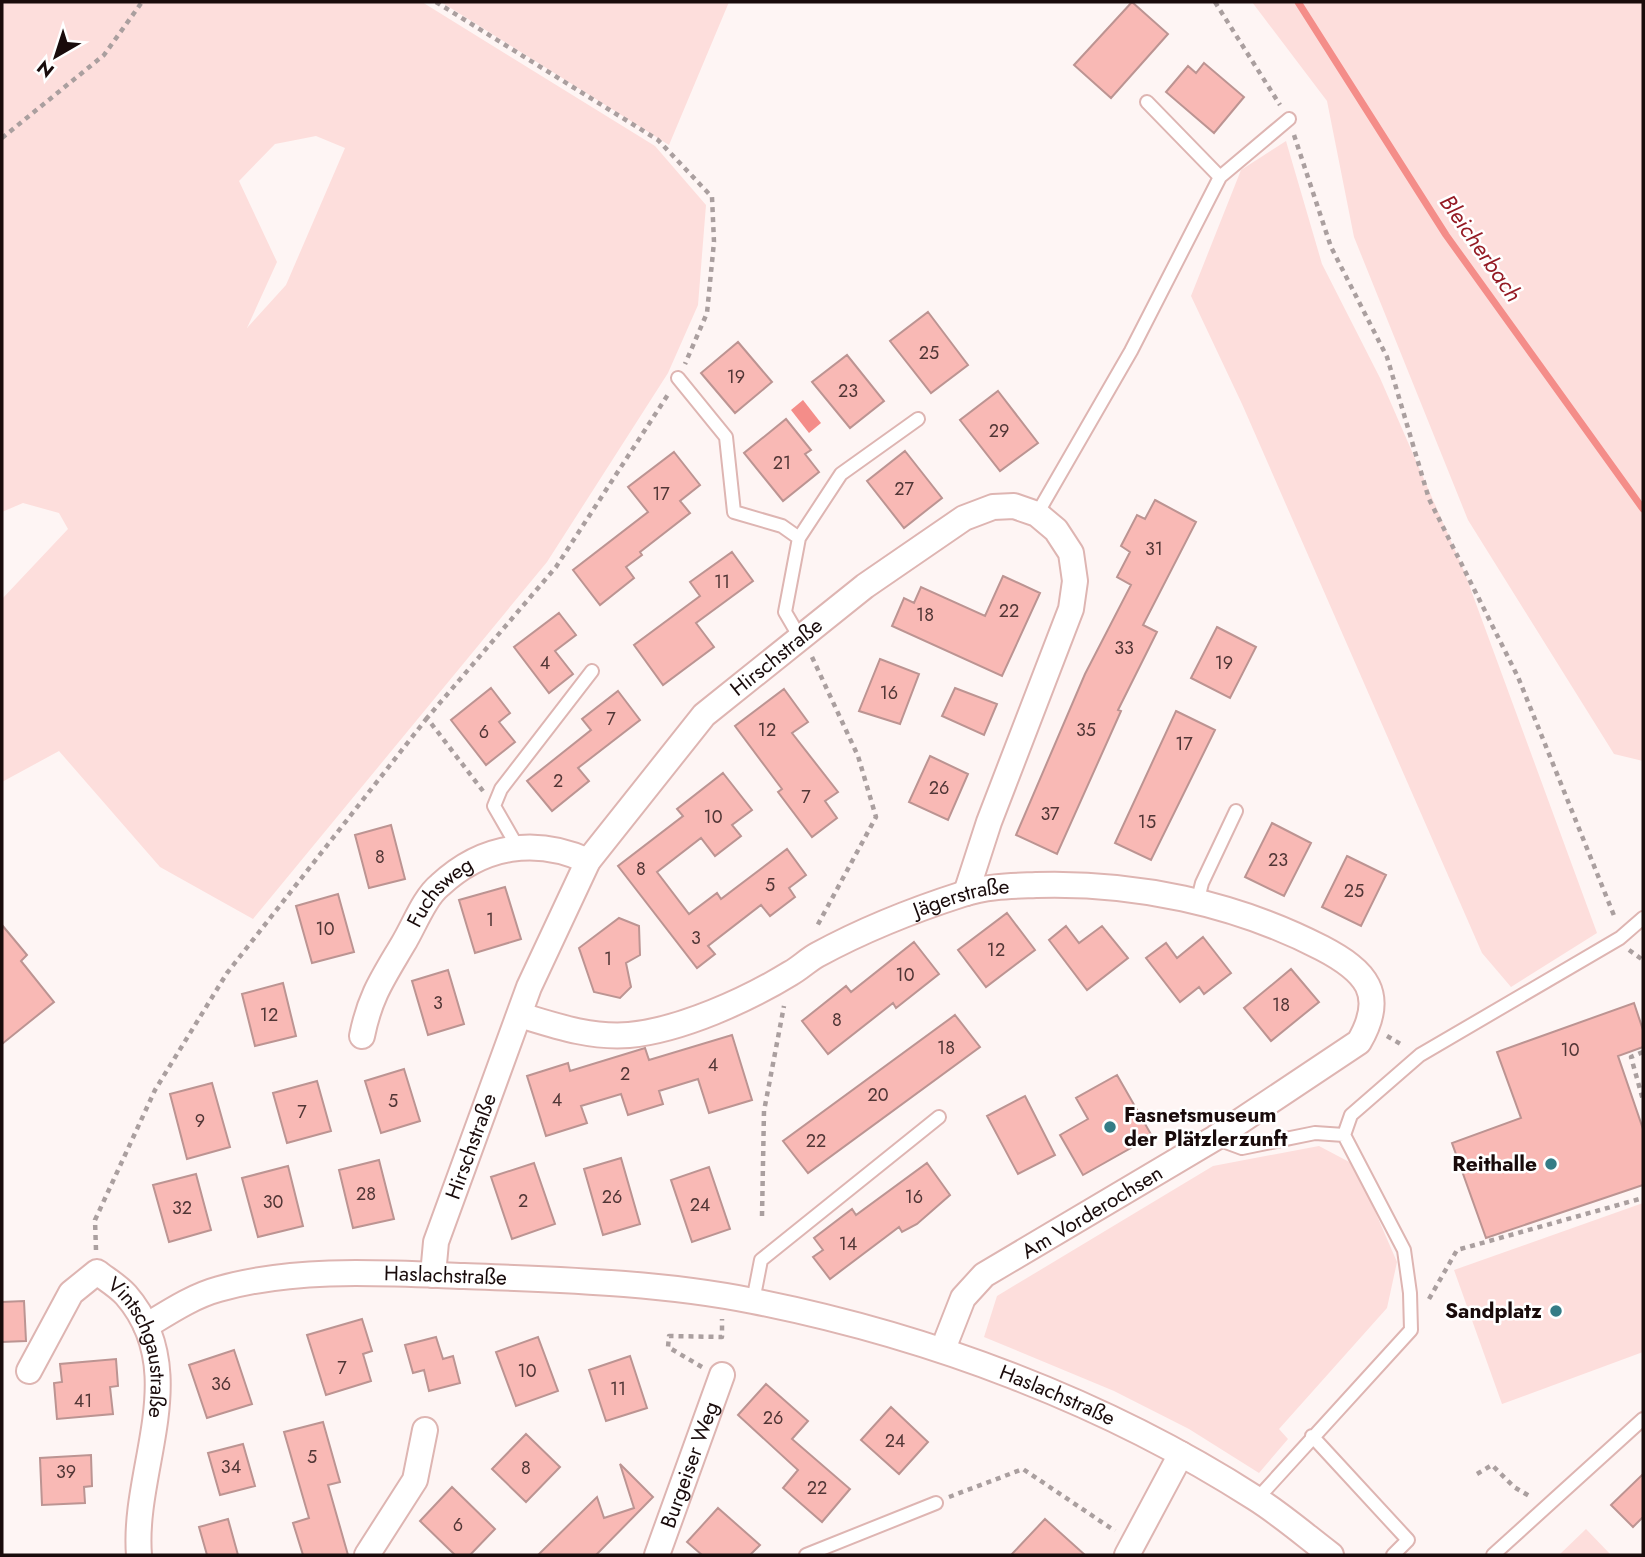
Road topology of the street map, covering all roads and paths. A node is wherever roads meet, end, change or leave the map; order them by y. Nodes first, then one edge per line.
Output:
1 (142, 2) edge
2 (436, 2) edge
3 (1215, 2) edge
4 (1147, 102) dead end
5 (1289, 119) junction
6 (2, 138) edge
7 (1220, 177) junction
8 (678, 378) junction
9 (918, 419) dead end
10 (1037, 514) junction
11 (799, 538) junction
12 (799, 636) junction
13 (592, 671) dead end
14 (427, 718) junction
15 (479, 784) dead end
16 (1236, 811) dead end
17 (517, 846) junction
18 (588, 861) junction
19 (966, 893) junction
20 (1196, 903) junction
21 (1643, 918) edge
22 (1620, 938) junction
23 (816, 956) junction
24 (790, 974) junction
25 (520, 1015) junction
26 (1369, 1025) junction
27 (362, 1036) dead end
28 (1643, 1052) edge
29 (1420, 1055) junction
30 (1643, 1100) edge
31 (939, 1117) dead end
32 (1344, 1135) junction
33 (1215, 1138) junction
34 (1643, 1198) edge
35 (762, 1216) dead end
36 (97, 1272) junction
37 (433, 1275) junction
38 (722, 1296) junction
39 (754, 1301) junction
40 (146, 1326) junction
41 (1411, 1330) junction
42 (943, 1349) junction
43 (29, 1371) dead end
44 (722, 1375) joint
45 (1643, 1419) edge
46 (425, 1430) dead end
47 (1312, 1436) junction
48 (1181, 1454) junction
49 (1477, 1474) dead end
50 (1559, 1496) junction
51 (1257, 1499) junction
52 (936, 1503) joint
53 (1130, 1549) edge
54 (139, 1555) edge
55 (368, 1555) edge
56 (657, 1555) edge
57 (806, 1555) edge
58 (1331, 1555) edge
59 (1393, 1555) edge
60 (1493, 1555) edge

1 - 6 path
2 - 8 path
3 - 5 path
4 - 7 lane
5 - 7 lane
5 - 22 path
7 - 10 lane
8 - 11 lane
8 - 14 path
9 - 11 lane
10 - 12 street, Hirschstraße
10 - 19 street
11 - 12 lane
12 - 18 street, Hirschstraße
12 - 23 path
13 - 17 lane
14 - 15 path
14 - 36 path
16 - 20 lane
17 - 18 street, Fuchsweg
17 - 27 street, Fuchsweg
18 - 25 street, Hirschstraße
19 - 20 street, Jägerstraße
19 - 23 street, Jägerstraße
20 - 26 street, Jägerstraße
21 - 22 lane
22 - 29 lane
23 - 24 street, Jägerstraße
24 - 25 street, Jägerstraße
24 - 35 path
25 - 37 street, Hirschstraße
26 - 29 path
26 - 33 street, Am Vorderochsen
28 - 30 path
29 - 32 lane
31 - 39 lane
32 - 33 lane
32 - 41 lane
33 - 42 street, Am Vorderochsen
34 - 41 path
36 - 40 street, Vintschgaustraße
36 - 43 street, Vintschgaustraße
37 - 38 street, Haslachstraße
37 - 40 street, Haslachstraße
38 - 39 street, Haslachstraße
38 - 44 path
39 - 42 street, Haslachstraße
40 - 54 street, Vintschgaustraße
41 - 47 lane
42 - 48 street, Haslachstraße
44 - 56 street, Burgeiser Weg
45 - 50 lane
46 - 55 street
47 - 51 lane
47 - 59 lane
48 - 51 street, Haslachstraße
48 - 53 street
49 - 50 path
50 - 60 lane
51 - 58 street, Haslachstraße
52 - 53 path
52 - 57 lane

